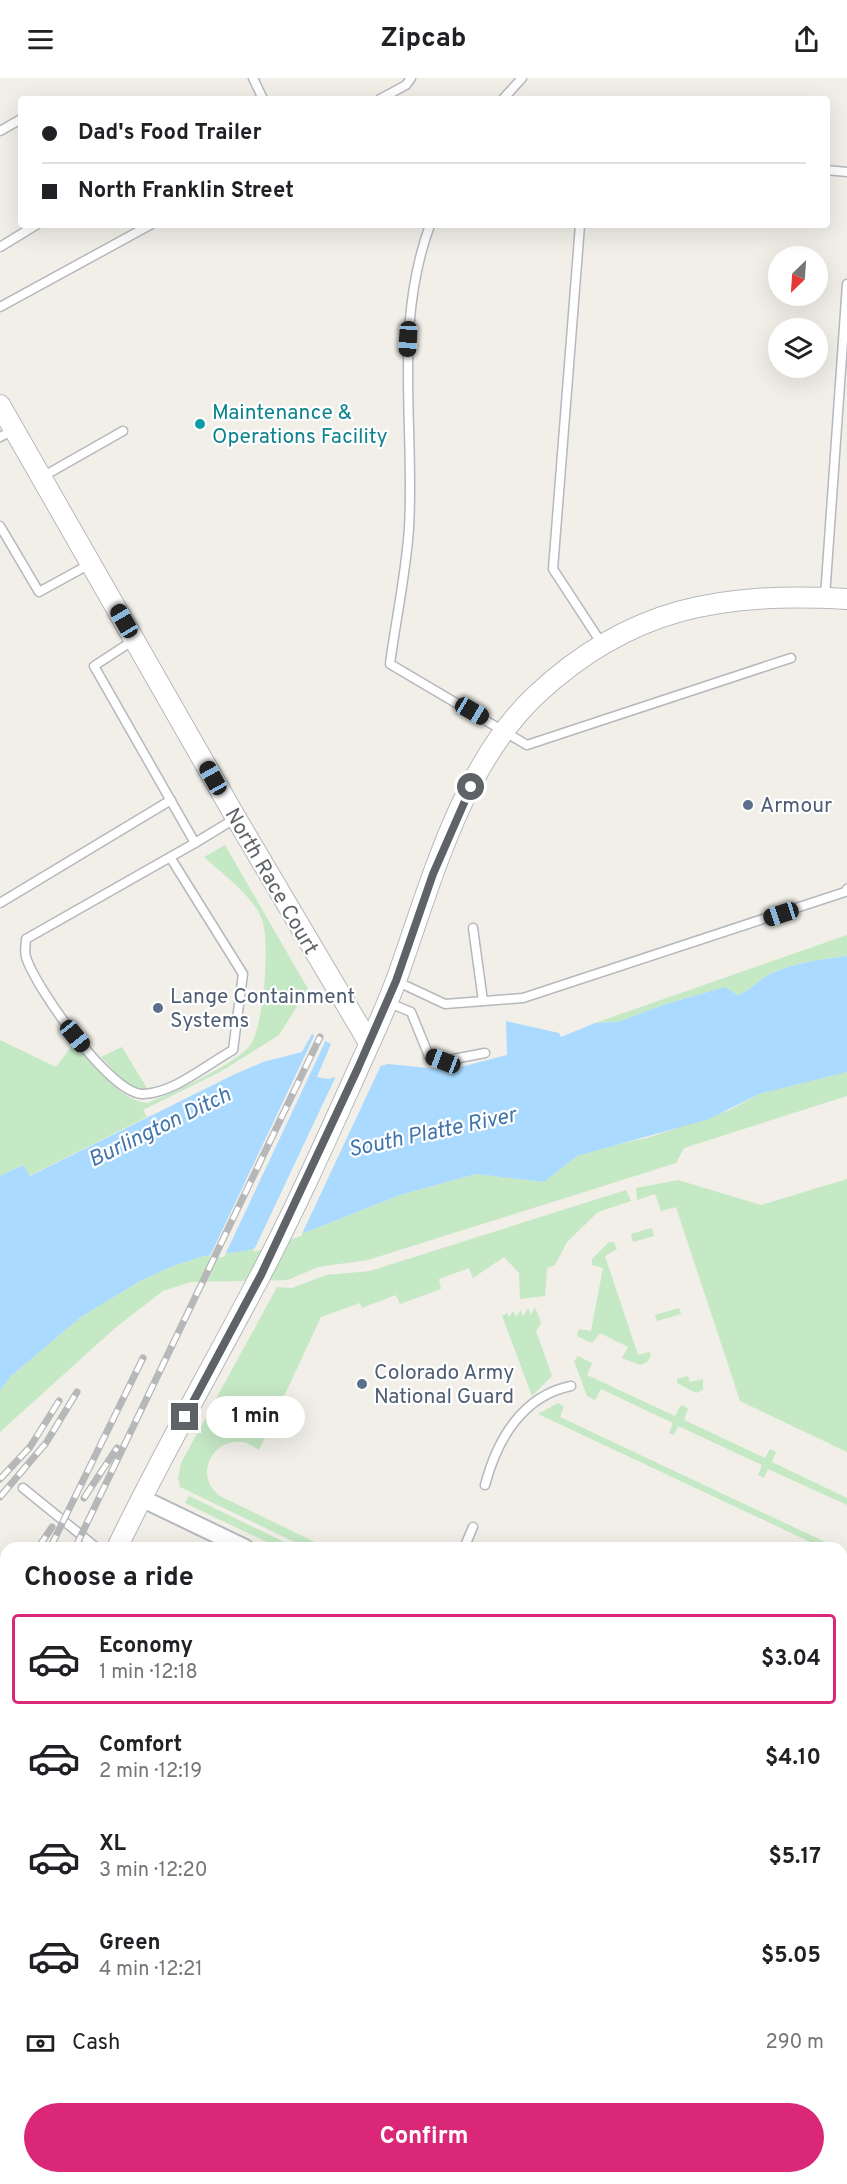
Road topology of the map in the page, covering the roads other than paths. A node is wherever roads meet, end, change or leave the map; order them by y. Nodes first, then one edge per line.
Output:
1 (253, 78) edge
2 (411, 78) edge
3 (517, 80) edge
4 (262, 96) edge
5 (386, 96) edge
6 (505, 96) edge
7 (18, 121) edge
8 (0, 131) edge
9 (830, 170) edge
10 (847, 172) edge
11 (31, 228) edge
12 (145, 228) edge
13 (429, 228) edge
14 (580, 228) edge
15 (0, 247) edge
16 (847, 284) edge
17 (0, 307) edge
18 (0, 405) edge
19 (123, 431) dead end
20 (7, 433) edge
21 (42, 477) junction
22 (0, 526) edge
23 (91, 564) junction
24 (825, 597) junction
25 (847, 599) edge
26 (134, 640) junction
27 (602, 645) junction
28 (791, 658) dead end
29 (504, 730) junction
30 (171, 800) junction
31 (236, 818) junction
32 (195, 843) junction
33 (170, 857) junction
34 (847, 889) edge
35 (0, 903) edge
36 (473, 928) dead end
37 (396, 981) junction
38 (483, 1001) junction
39 (387, 1002) junction
40 (369, 1043) junction
41 (485, 1053) dead end
42 (571, 1386) dead end
43 (485, 1485) dead end
44 (23, 1488) dead end
45 (141, 1498) junction
46 (473, 1527) dead end
47 (90, 1542) edge
48 (120, 1542) edge
49 (233, 1542) edge
50 (467, 1542) edge

1 - 4 lane
2 - 5 lane
3 - 6 lane
7 - 8 lane
9 - 10 lane
11 - 15 lane
12 - 17 lane
13 - 29 lane
14 - 27 lane
16 - 24 lane
18 - 20 street, North Race Court
19 - 21 lane
20 - 21 street, North Race Court
21 - 23 street, North Race Court
22 - 23 lane
23 - 26 street, North Race Court
24 - 25 street
24 - 27 street
26 - 30 lane
26 - 31 street, North Race Court
27 - 29 street
28 - 29 lane
29 - 37 street
30 - 32 lane
30 - 35 lane
31 - 32 lane
31 - 40 street, North Race Court
32 - 33 lane
33 - 33 lane
34 - 38 lane
36 - 38 lane
37 - 38 lane
37 - 39 street
39 - 40 street
39 - 41 lane
40 - 45 street
42 - 43 lane
44 - 47 lane
45 - 48 street
45 - 49 street
46 - 50 lane

